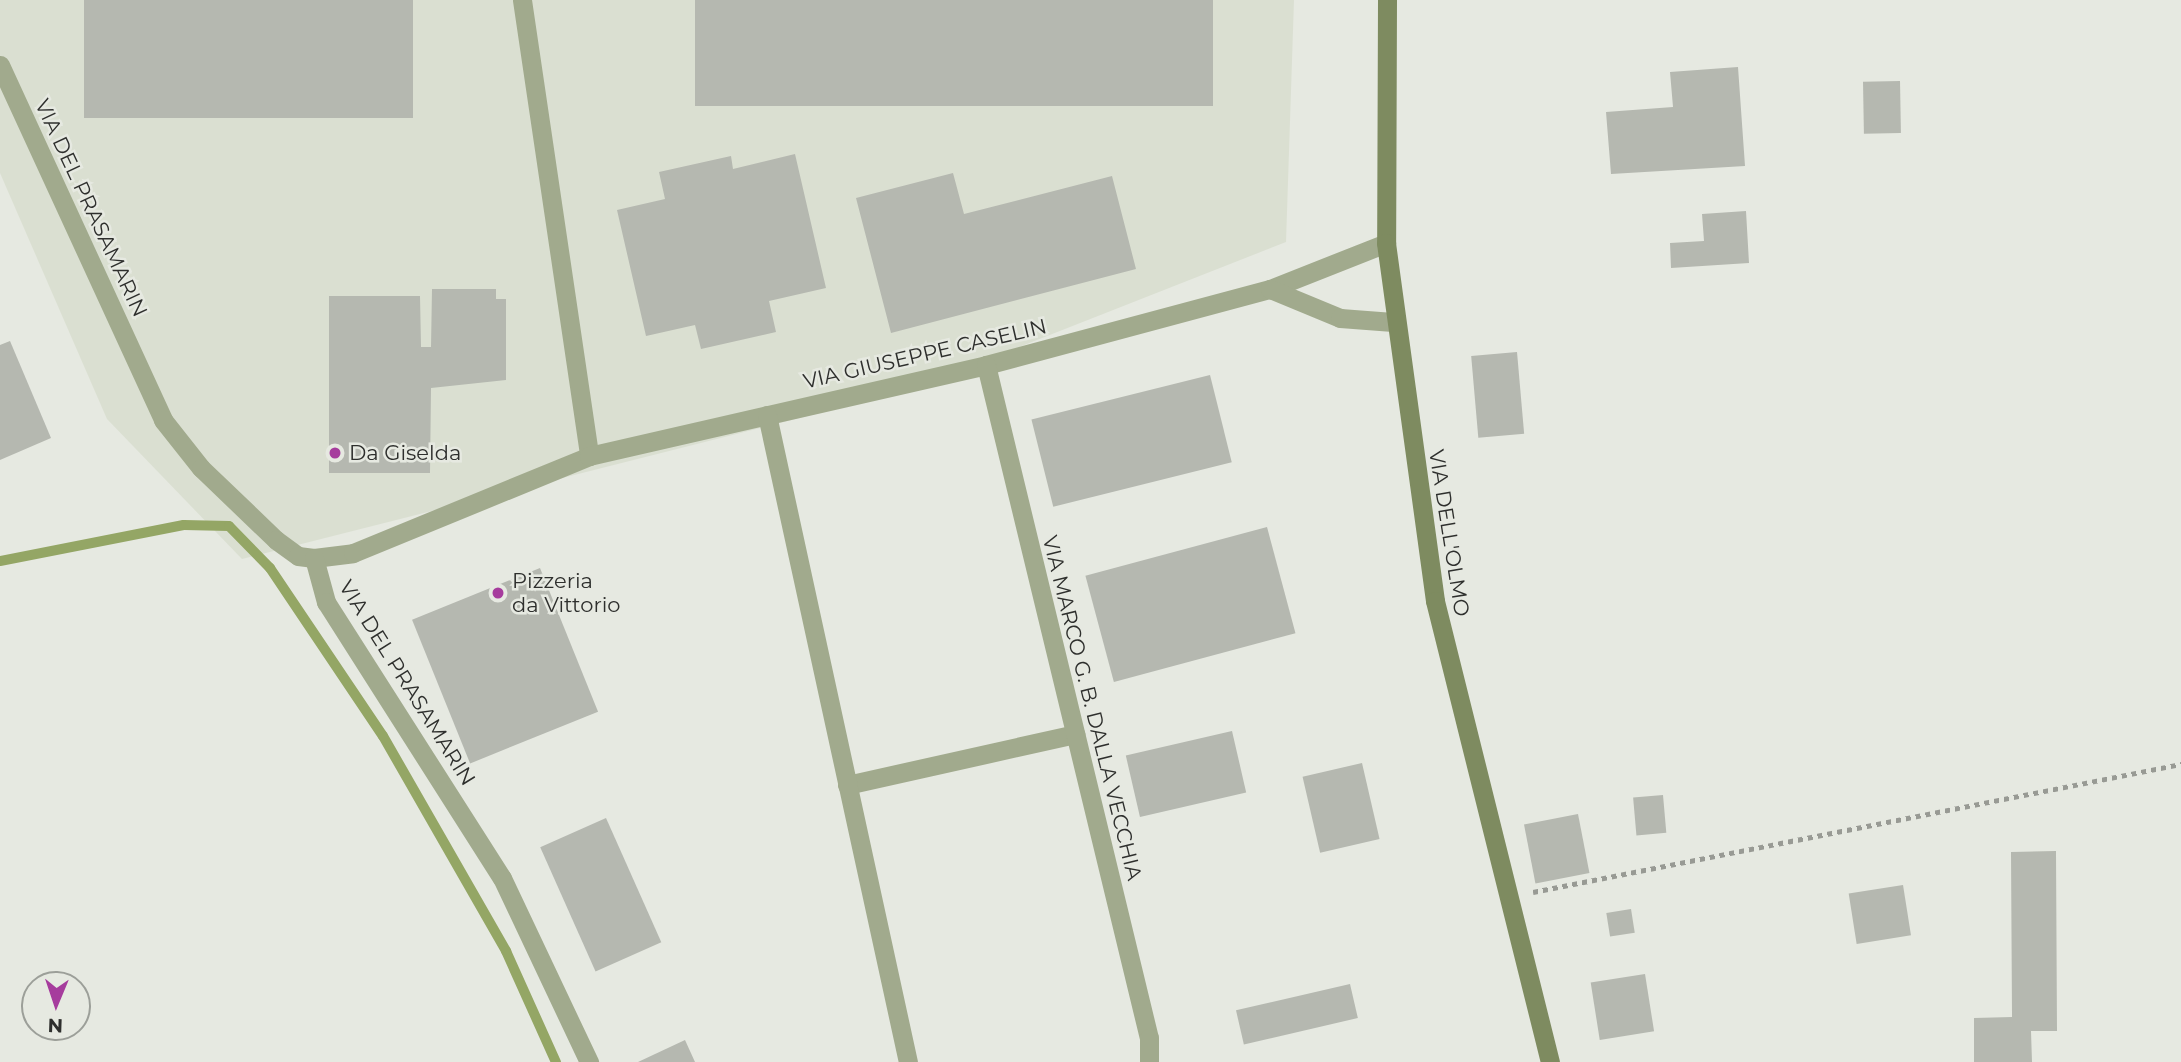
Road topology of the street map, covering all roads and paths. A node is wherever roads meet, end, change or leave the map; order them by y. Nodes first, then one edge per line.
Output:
1 (522, 0) edge
2 (1387, 0) edge
3 (0, 65) edge
4 (1386, 243) junction
5 (1270, 289) junction
6 (1393, 322) junction
7 (985, 365) junction
8 (767, 415) junction
9 (589, 456) junction
10 (314, 558) junction
11 (1075, 734) junction
12 (2181, 764) edge
13 (848, 785) junction
14 (1506, 898) junction
15 (589, 1062) edge
16 (908, 1062) edge
17 (1149, 1062) edge
18 (1550, 1062) edge

1 - 9 street
2 - 4 main road, VIA DELL'OLMO
3 - 10 street, VIA DEL PRASAMARIN
4 - 5 street, VIA GIUSEPPE CASELIN
4 - 6 main road, VIA DELL'OLMO
5 - 6 street
5 - 7 street, VIA GIUSEPPE CASELIN
6 - 14 main road, VIA DELL'OLMO
7 - 8 street, VIA GIUSEPPE CASELIN
7 - 11 street, VIA MARCO G. B. DALLA VECCHIA
8 - 9 street, VIA GIUSEPPE CASELIN
8 - 13 street
9 - 10 street, VIA GIUSEPPE CASELIN
10 - 15 street, VIA DEL PRASAMARIN
11 - 13 street
11 - 17 street, VIA MARCO G. B. DALLA VECCHIA
12 - 14 path
13 - 16 street
14 - 18 main road, VIA DELL'OLMO

